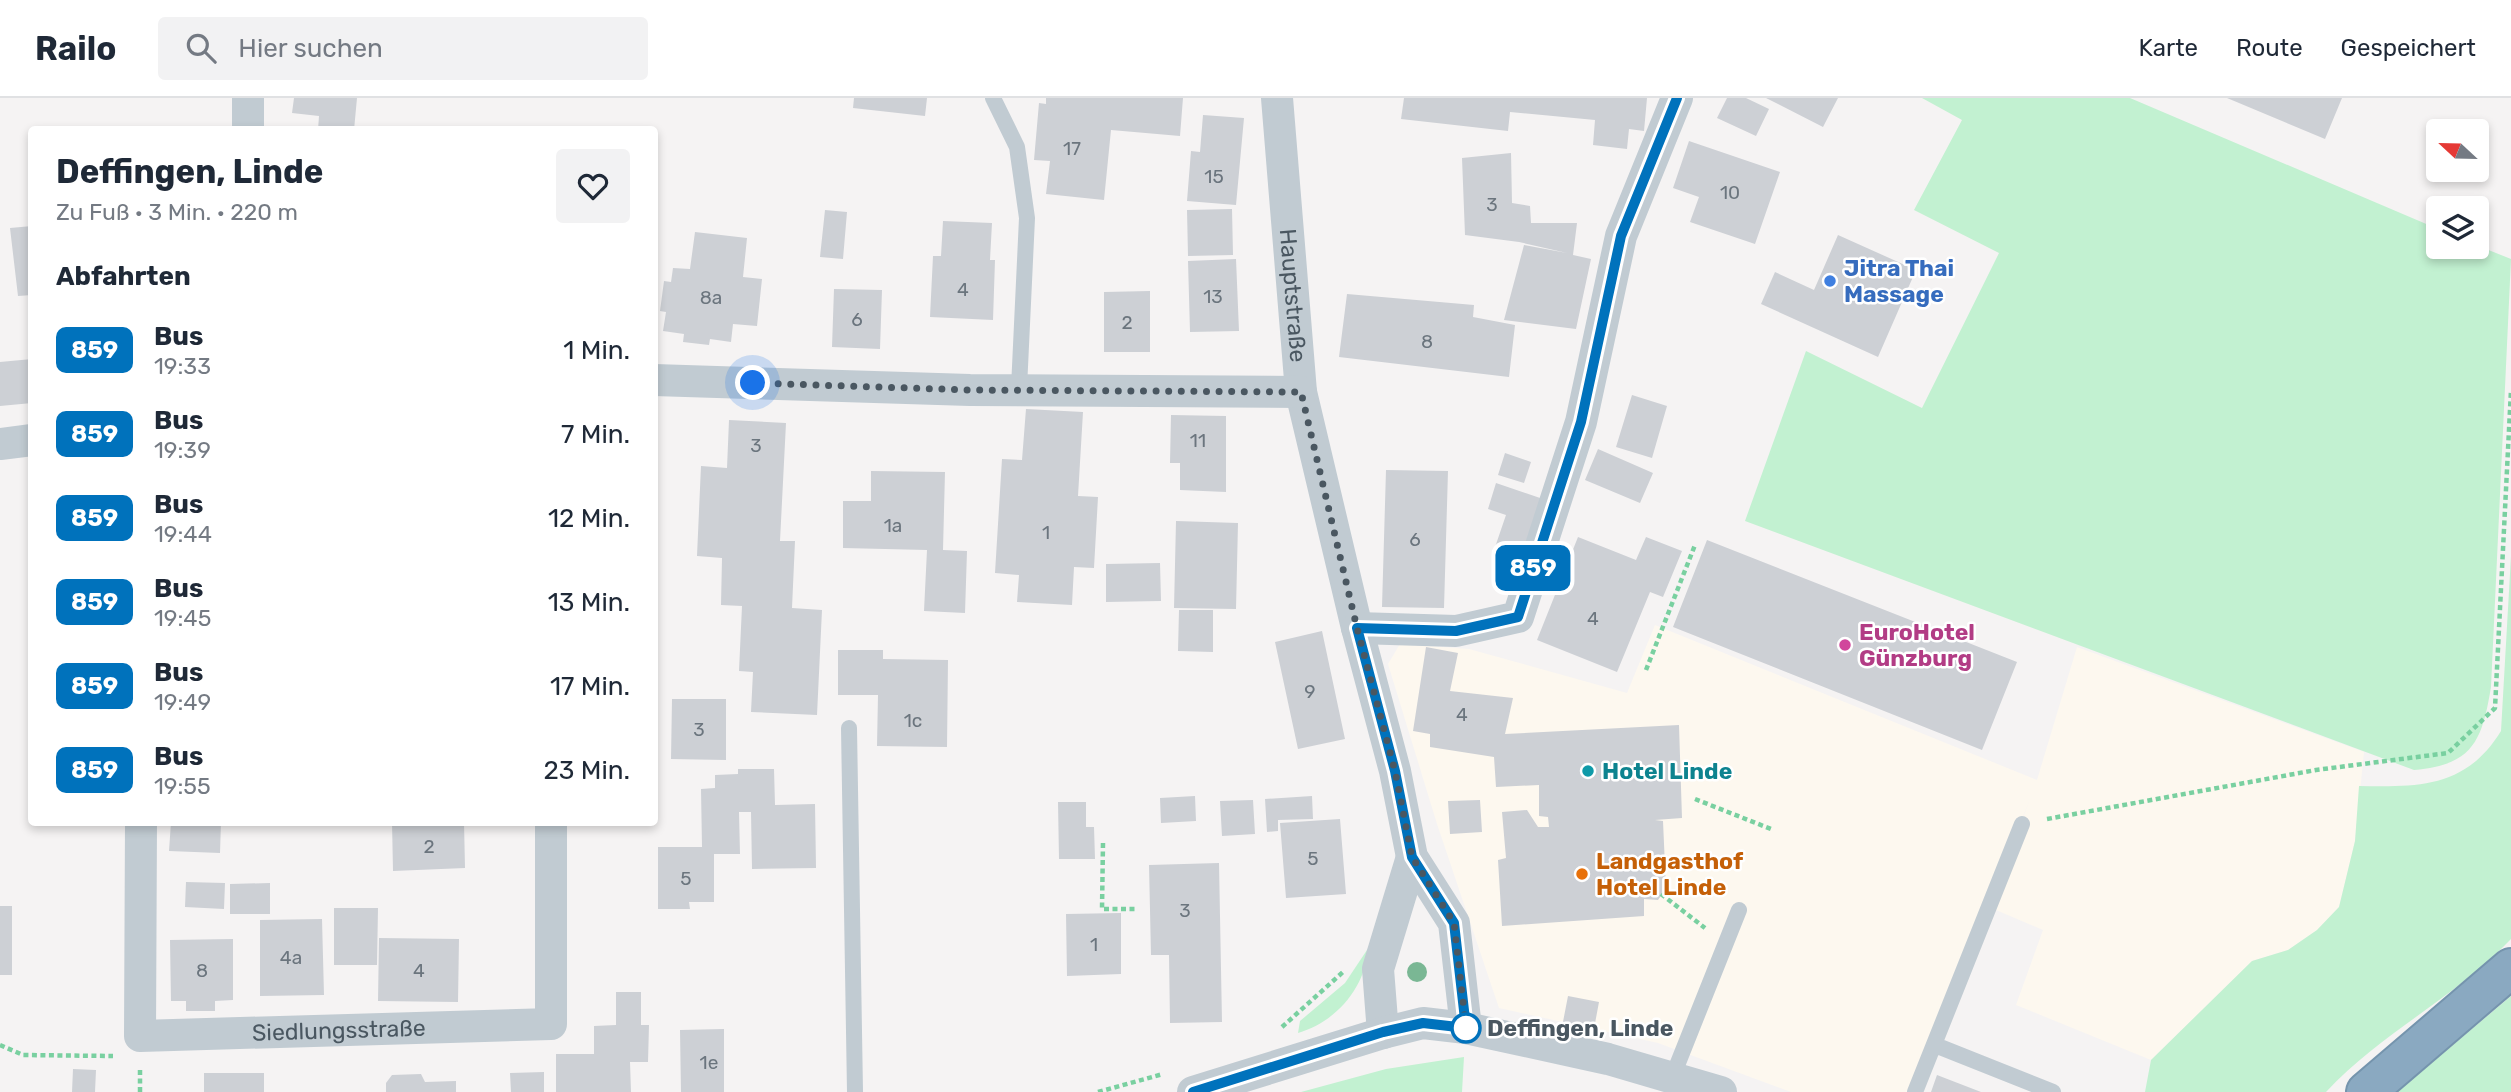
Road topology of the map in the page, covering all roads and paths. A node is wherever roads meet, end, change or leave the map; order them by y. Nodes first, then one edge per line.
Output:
1 (248, 98) edge
2 (993, 98) edge
3 (1277, 98) edge
4 (1677, 98) edge
5 (248, 126) edge
6 (658, 380) edge
7 (1019, 388) junction
8 (2511, 390) edge
9 (1301, 392) junction
10 (28, 440) edge
11 (0, 444) edge
12 (1695, 545) dead end
13 (1357, 628) junction
14 (1646, 670) dead end
15 (849, 728) dead end
16 (1695, 799) dead end
17 (2022, 824) joint
18 (141, 826) edge
19 (551, 826) edge
20 (1771, 829) dead end
21 (1103, 843) dead end
22 (1412, 857) junction
23 (1661, 894) dead end
24 (1138, 909) dead end
25 (1739, 909) dead end
26 (1728, 939) junction
27 (1345, 968) dead end
28 (2511, 968) edge
29 (1466, 1028) junction
30 (1272, 1031) dead end
31 (1383, 1032) junction
32 (0, 1045) edge
33 (1935, 1045) junction
34 (116, 1056) dead end
35 (1672, 1078) junction
36 (1181, 1082) edge
37 (855, 1092) edge
38 (1098, 1092) edge
39 (1721, 1092) edge
40 (1915, 1092) edge
41 (2054, 1092) edge
42 (2367, 1092) edge

1 - 5 street
2 - 7 lane
3 - 9 street, Hauptstraße
4 - 13 street
6 - 7 street
7 - 9 street
8 - 17 path
9 - 13 street, Hauptstraße
10 - 11 street
12 - 14 path
13 - 22 street, Hauptstraße
15 - 37 lane
16 - 20 path
17 - 33 lane
18 - 19 street, Siedlungsstraße
21 - 24 path
22 - 29 street, Hauptstraße
22 - 31 street, Hauptstraße
23 - 26 path
25 - 26 lane
26 - 35 lane
27 - 30 path
28 - 42 highway
29 - 31 street
29 - 35 street
31 - 36 street
32 - 34 path
33 - 40 lane
33 - 41 lane
35 - 39 street
36 - 38 path

